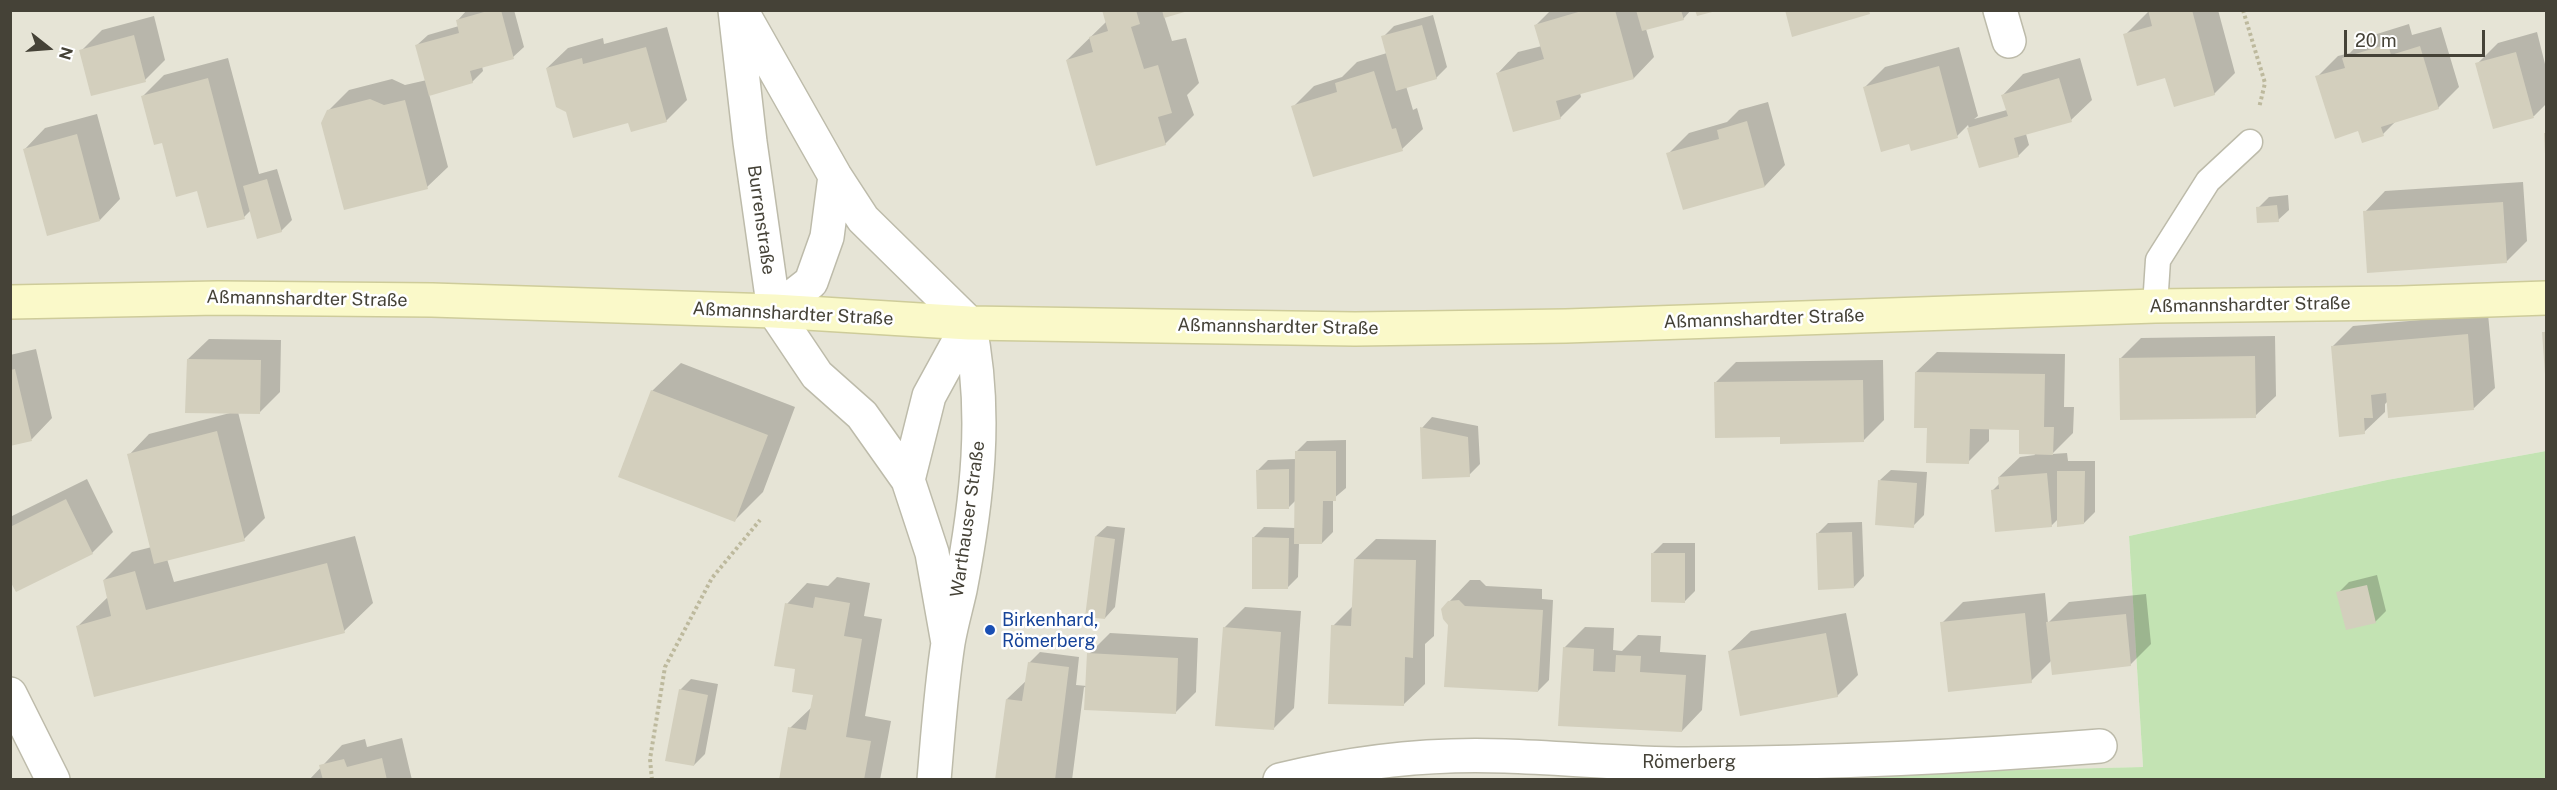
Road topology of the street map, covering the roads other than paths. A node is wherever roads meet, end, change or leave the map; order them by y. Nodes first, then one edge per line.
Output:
1 (735, 10) edge
2 (741, 10) edge
3 (2250, 142) road end
4 (835, 176) junction
5 (2547, 298) edge
6 (10, 302) edge
7 (2155, 306) junction
8 (774, 311) junction
9 (969, 323) junction
10 (908, 480) junction
11 (948, 643) junction
12 (10, 694) edge
13 (2100, 746) dead end
14 (52, 780) edge
15 (934, 780) edge
16 (1280, 780) edge

1 - 8 street, Burrenstraße
2 - 4 street
3 - 7 lane
4 - 8 street, Burrenstraße
4 - 9 street
5 - 7 main road, Aßmannshardter Straße
6 - 8 main road, Aßmannshardter Straße
7 - 9 main road, Aßmannshardter Straße
8 - 9 main road, Aßmannshardter Straße
8 - 10 street, Warthauser Straße
9 - 10 street
9 - 11 street, Warthauser Straße
10 - 11 street, Warthauser Straße
11 - 15 street, Warthauser Straße
12 - 14 street
13 - 16 street, Römerberg

